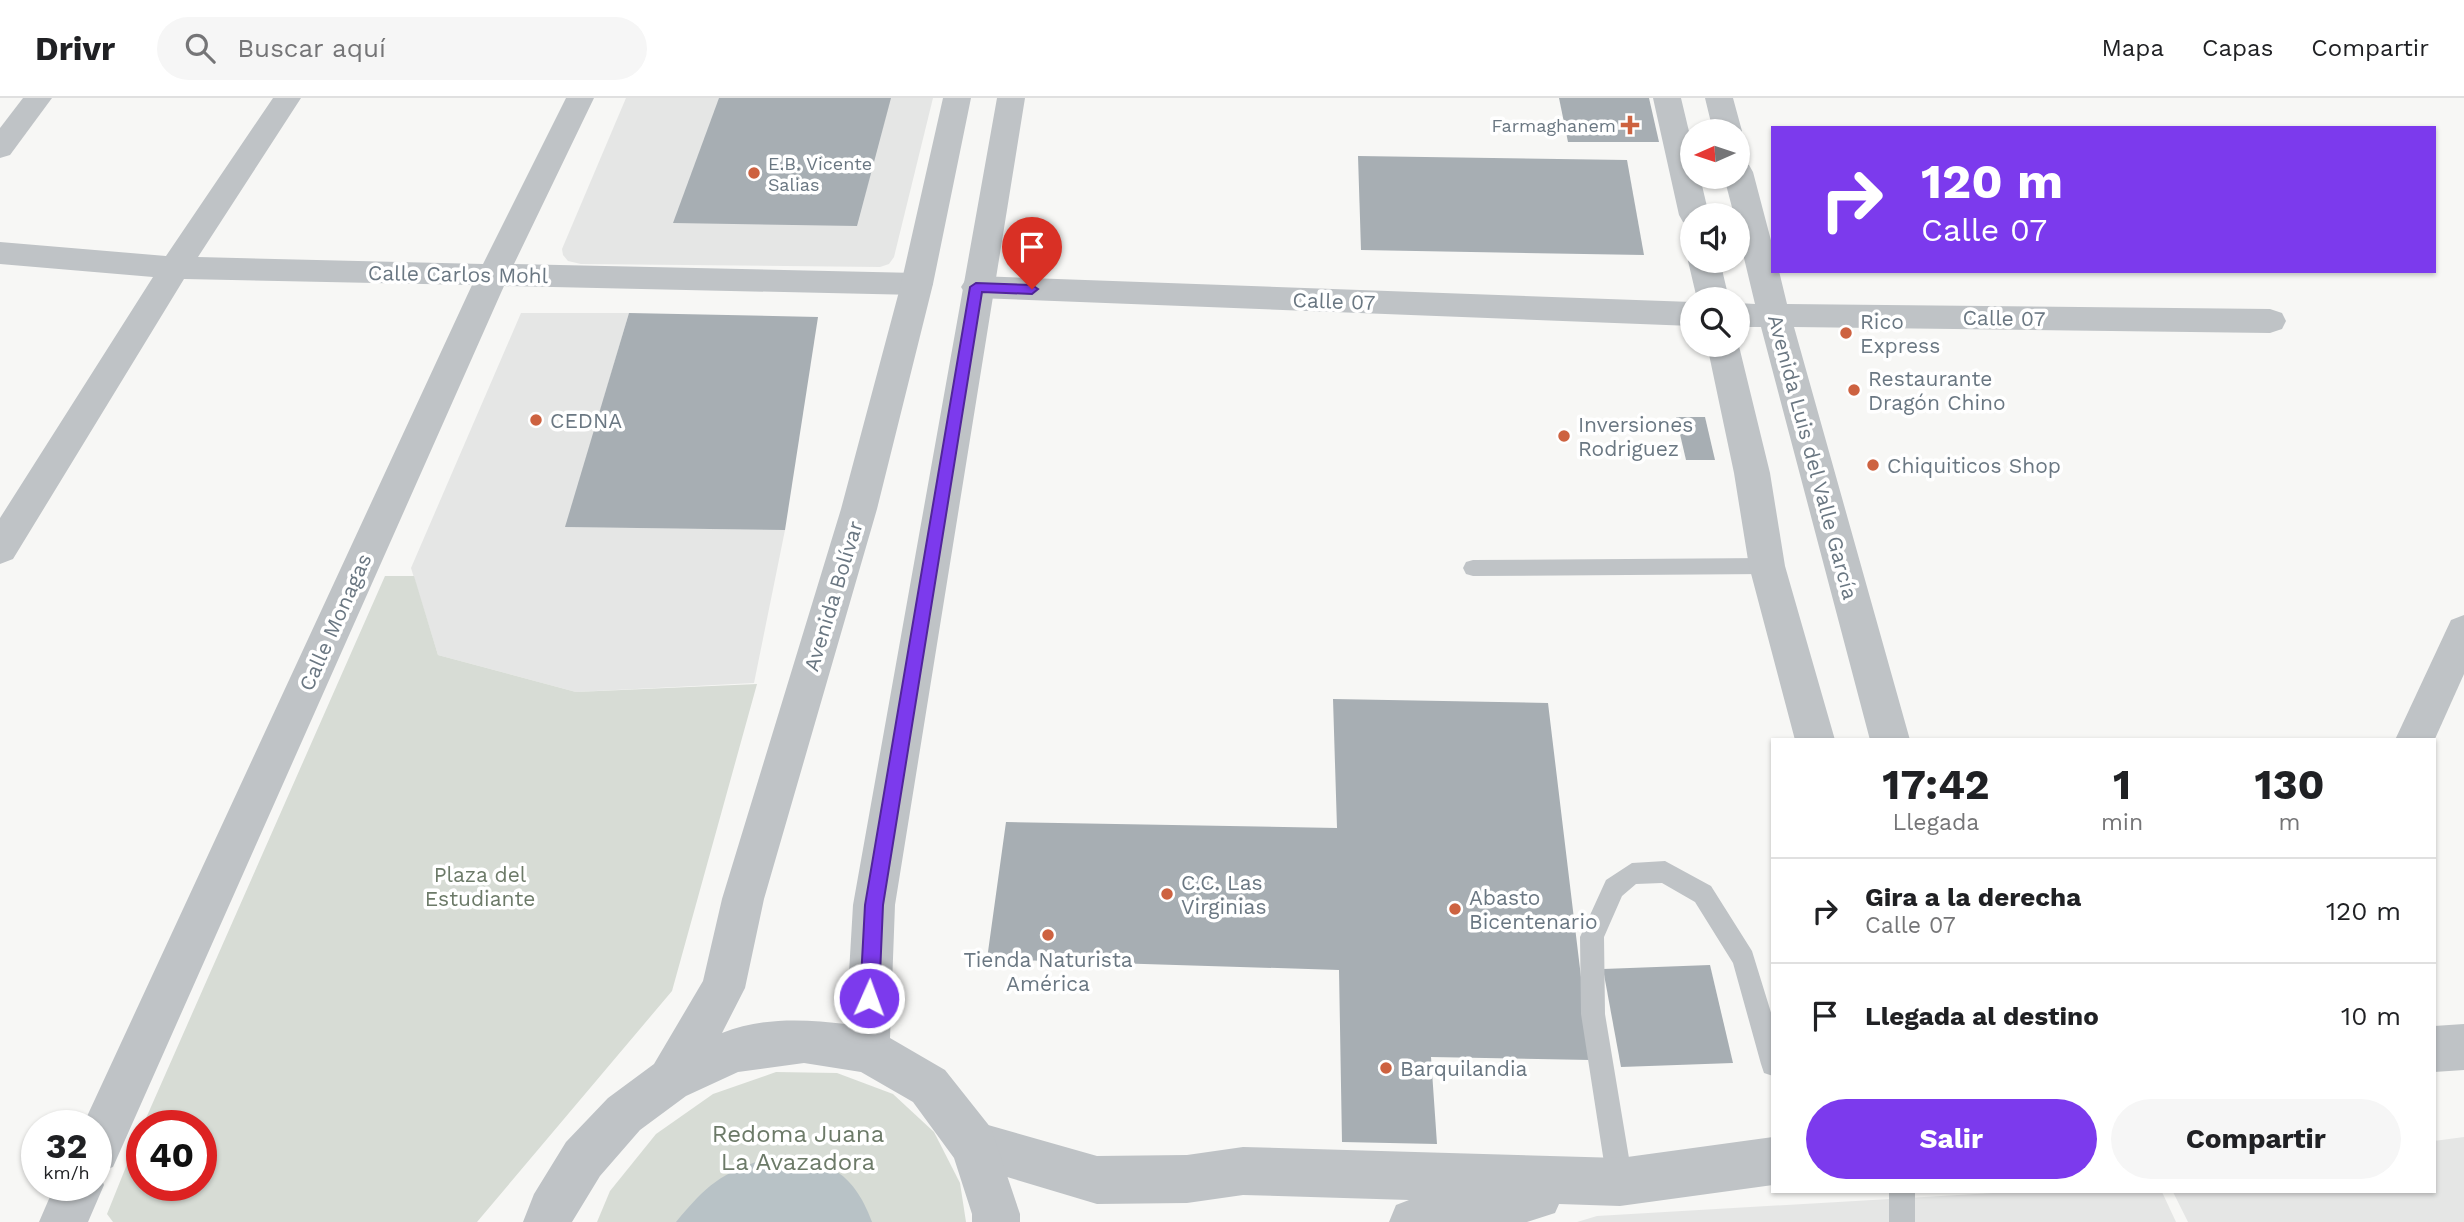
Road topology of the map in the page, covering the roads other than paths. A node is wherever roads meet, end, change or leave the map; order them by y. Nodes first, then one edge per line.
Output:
1 (38, 98) edge
2 (286, 98) edge
3 (580, 98) edge
4 (957, 98) edge
5 (1011, 98) edge
6 (1667, 98) edge
7 (1719, 98) edge
8 (1724, 119) edge
9 (0, 148) edge
10 (1742, 189) edge
11 (1691, 203) edge
12 (0, 253) edge
13 (175, 268) junction
14 (493, 275) junction
15 (917, 284) junction
16 (976, 287) junction
17 (1680, 314) edge
18 (1750, 315) edge
19 (1774, 315) junction
20 (2270, 321) dead end
21 (1726, 357) edge
22 (0, 549) edge
23 (1767, 565) junction
24 (1473, 568) dead end
25 (2464, 631) edge
26 (1814, 738) edge
27 (1889, 738) edge
28 (2416, 738) edge
29 (2464, 1047) edge
30 (2436, 1049) edge
31 (867, 1050) junction
32 (1771, 1057) edge
33 (670, 1080) junction
34 (112, 1115) edge
35 (974, 1145) junction
36 (1771, 1161) edge
37 (1620, 1181) junction
38 (1902, 1193) edge
39 (73, 1201) edge
40 (544, 1218) edge
41 (63, 1222) edge
42 (996, 1222) edge
43 (1413, 1222) edge
44 (1902, 1222) edge

1 - 9 street
2 - 13 street
3 - 14 street, Calle Monagas
4 - 15 street, Avenida Bolívar
5 - 16 street
6 - 11 street
7 - 8 street
10 - 19 street, Avenida Luis del Valle García
12 - 13 street, Calle Carlos Mohl
13 - 14 street, Calle Carlos Mohl
13 - 22 street
14 - 15 street, Calle Carlos Mohl
14 - 34 street, Calle Monagas
15 - 33 street, Avenida Bolívar
16 - 17 street, Calle 07
16 - 31 street
18 - 19 street, Calle 07
19 - 20 street, Calle 07
19 - 27 street, Avenida Luis del Valle García
21 - 23 street
23 - 24 lane
23 - 26 street
25 - 28 street
29 - 30 street
31 - 33 street
31 - 35 street
32 - 37 lane
33 - 40 street
35 - 37 street
35 - 42 street
36 - 37 street
37 - 43 street
38 - 44 lane
39 - 41 street

